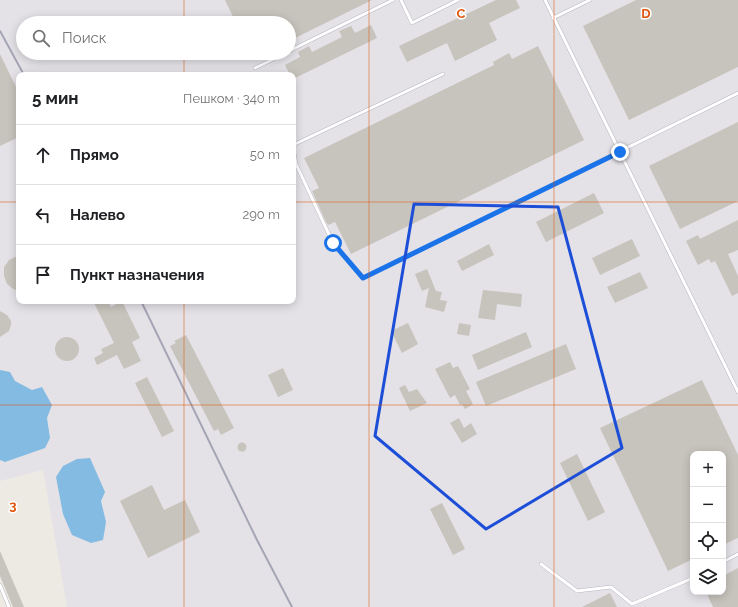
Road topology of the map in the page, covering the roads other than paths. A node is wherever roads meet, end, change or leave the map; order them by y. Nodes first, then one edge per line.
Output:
1 (393, 0) edge
2 (401, 0) edge
3 (458, 0) edge
4 (545, 0) edge
5 (590, 0) edge
6 (553, 18) junction
7 (296, 48) edge
8 (272, 60) edge
9 (255, 68) dead end
10 (443, 74) dead end
11 (738, 93) edge
12 (296, 145) edge
13 (620, 152) junction
14 (296, 164) edge
15 (738, 392) edge
16 (738, 554) edge
17 (726, 560) edge
18 (541, 564) dead end
19 (690, 579) edge
20 (0, 585) edge
21 (9, 607) edge

1 - 7 lane
2 - 3 lane
4 - 6 lane
5 - 6 lane
6 - 13 lane
8 - 9 lane
10 - 12 lane
11 - 13 lane
13 - 14 lane
13 - 15 lane
16 - 17 lane
18 - 19 lane
20 - 21 lane

